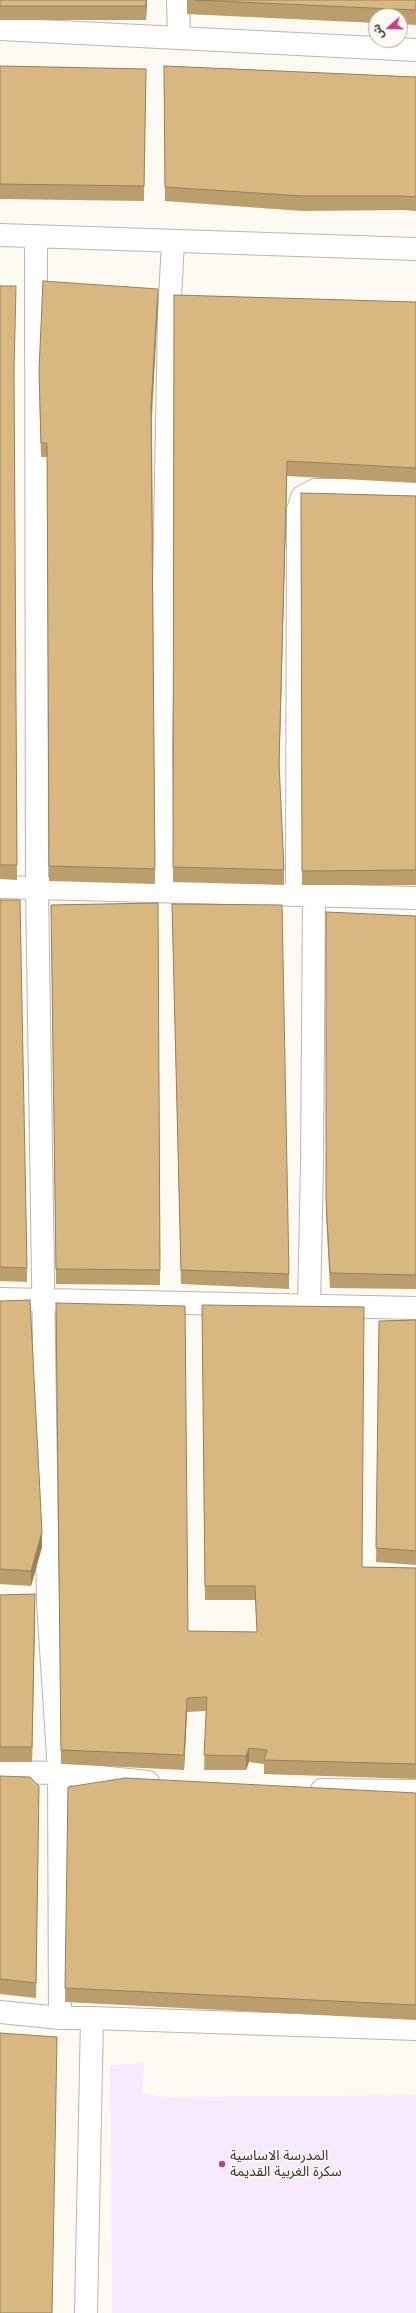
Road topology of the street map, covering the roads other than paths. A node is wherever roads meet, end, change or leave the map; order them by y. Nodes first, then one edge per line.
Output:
1 (178, 0) edge
2 (0, 29) edge
3 (179, 38) junction
4 (416, 50) edge
5 (0, 235) edge
6 (36, 236) junction
7 (173, 242) junction
8 (416, 249) edge
9 (416, 490) edge
10 (0, 887) edge
11 (37, 888) junction
12 (163, 891) junction
13 (306, 895) junction
14 (416, 898) edge
15 (0, 1299) edge
16 (44, 1299) junction
17 (309, 1306) junction
18 (416, 1308) edge
19 (0, 1772) edge
20 (59, 1773) junction
21 (169, 1784) edge
22 (304, 1789) edge
23 (416, 1791) edge
24 (0, 2012) edge
25 (60, 2018) junction
26 (92, 2018) junction
27 (416, 2029) edge
28 (86, 2313) edge

1 - 3 street
2 - 3 street
3 - 4 street
5 - 6 street
6 - 7 street
6 - 11 street
7 - 8 street
7 - 12 street
9 - 13 street
10 - 11 street
11 - 12 street
11 - 16 street
12 - 13 street
13 - 14 street
13 - 17 street
15 - 16 street
16 - 17 street
16 - 20 street
17 - 18 street
19 - 20 street
20 - 21 street
20 - 25 street
22 - 23 street
24 - 25 street
25 - 26 street
26 - 27 street
26 - 28 street

